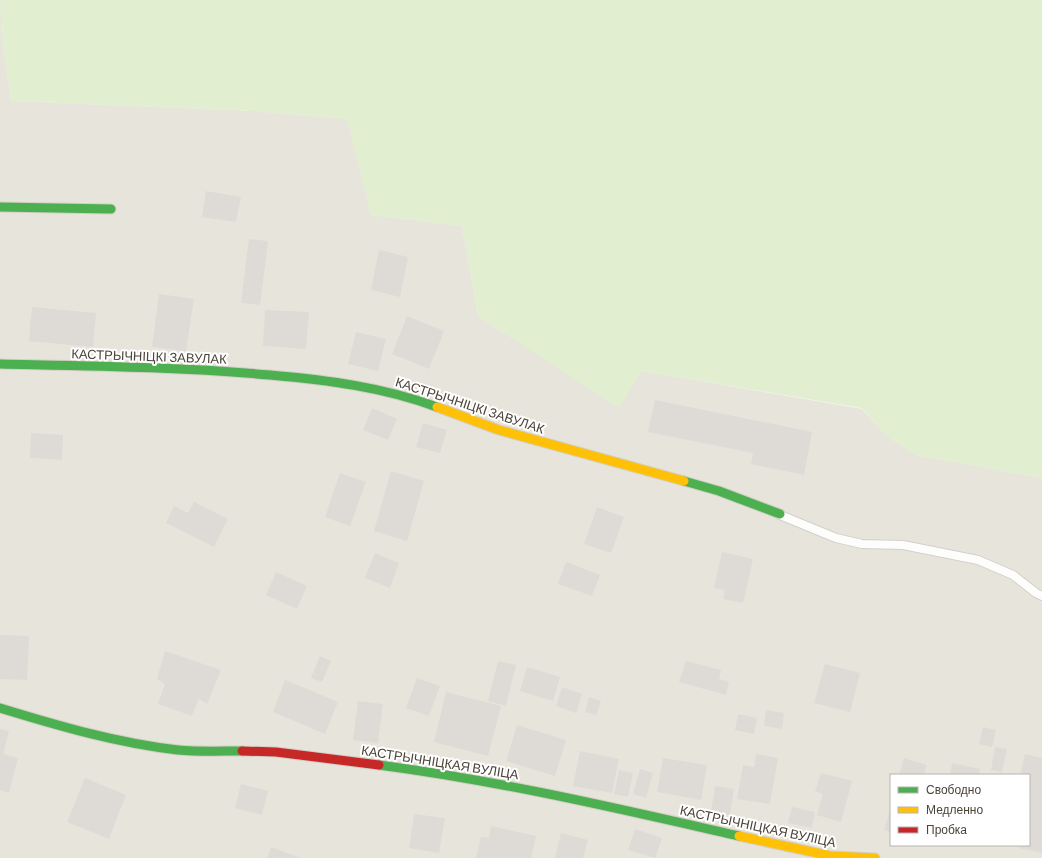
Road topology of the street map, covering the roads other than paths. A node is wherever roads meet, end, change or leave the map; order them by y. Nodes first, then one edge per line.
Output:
1 (0, 208) edge
2 (111, 209) dead end
3 (0, 364) edge
4 (780, 514) joint
5 (1042, 596) edge
6 (0, 708) edge
7 (875, 858) edge

1 - 2 street
3 - 4 street, КАСТРЫЧНІЦКІ ЗАВУЛАК
4 - 5 lane
6 - 7 street, КАСТРЫЧНІЦКАЯ ВУЛІЦА

